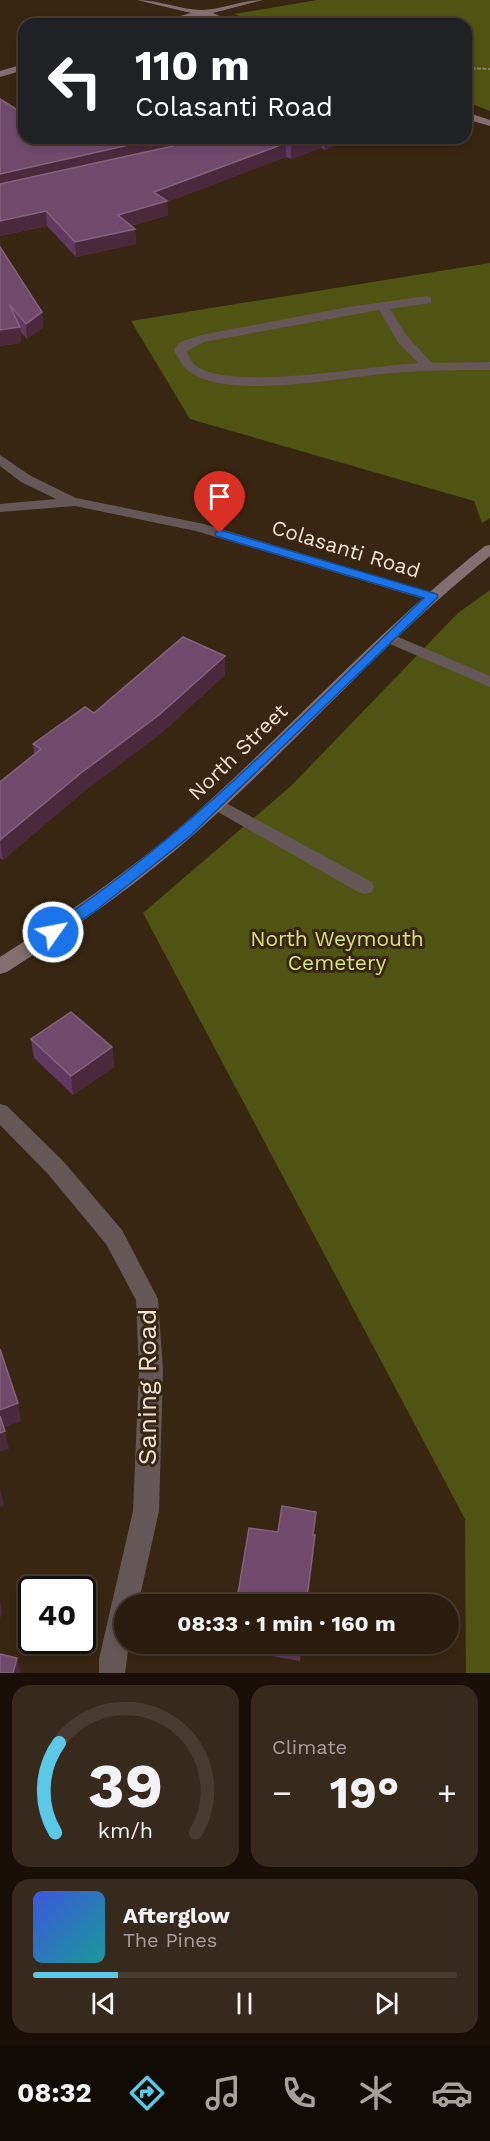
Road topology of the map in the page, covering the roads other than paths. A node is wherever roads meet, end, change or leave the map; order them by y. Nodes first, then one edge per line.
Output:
1 (142, 0) edge
2 (258, 0) edge
3 (202, 13) junction
4 (181, 18) edge
5 (217, 18) edge
6 (18, 69) edge
7 (0, 74) edge
8 (472, 117) edge
9 (490, 123) edge
10 (427, 300) dead end
11 (383, 306) junction
12 (428, 366) junction
13 (490, 366) edge
14 (0, 459) edge
15 (75, 502) junction
16 (0, 508) edge
17 (490, 549) edge
18 (432, 597) junction
19 (389, 638) junction
20 (490, 682) edge
21 (217, 804) junction
22 (365, 887) dead end
23 (0, 967) edge
24 (0, 1112) edge
25 (127, 1594) edge
26 (114, 1650) edge
27 (112, 1673) edge

1 - 3 street
2 - 3 street
3 - 4 street
3 - 5 street
6 - 7 street
8 - 9 street
10 - 11 street
11 - 12 street
11 - 12 street
12 - 13 street
14 - 15 street
15 - 16 street, Colasanti Road
15 - 18 street, Colasanti Road
17 - 18 street, North Street
18 - 19 street, North Street
19 - 20 street
19 - 21 street, North Street
21 - 22 street
21 - 23 street, North Street
24 - 25 street, Saning Road
26 - 27 street, Saning Road

